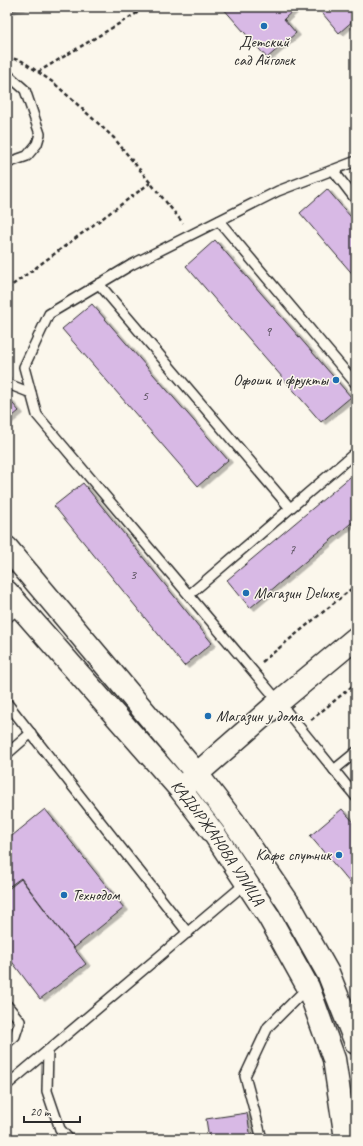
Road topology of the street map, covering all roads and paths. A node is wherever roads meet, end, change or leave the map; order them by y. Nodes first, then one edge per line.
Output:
1 (147, 7) edge
2 (7, 57) edge
3 (38, 72) junction
4 (7, 74) edge
5 (356, 161) edge
6 (7, 163) edge
7 (333, 170) junction
8 (150, 183) junction
9 (356, 200) edge
10 (219, 221) junction
11 (192, 234) junction
12 (99, 284) junction
13 (7, 289) edge
14 (7, 383) edge
15 (356, 384) edge
16 (31, 393) junction
17 (356, 452) edge
18 (290, 508) junction
19 (7, 548) edge
20 (356, 585) edge
21 (189, 595) junction
22 (11, 606) edge
23 (356, 638) edge
24 (252, 670) junction
25 (356, 683) edge
26 (279, 702) junction
27 (7, 703) edge
28 (301, 728) junction
29 (31, 733) junction
30 (356, 752) edge
31 (7, 754) edge
32 (334, 770) junction
33 (197, 774) junction
34 (180, 789) junction
35 (356, 797) edge
36 (246, 883) junction
37 (188, 932) junction
38 (308, 987) junction
39 (7, 1005) edge
40 (7, 1043) edge
41 (356, 1043) edge
42 (48, 1050) junction
43 (8, 1082) edge
44 (69, 1139) edge
45 (262, 1139) edge
46 (346, 1139) edge

1 - 3 path
2 - 3 path
3 - 8 path
4 - 6 lane
5 - 7 lane
7 - 9 lane
7 - 10 lane
8 - 11 path
8 - 13 path
10 - 11 lane
10 - 15 lane
11 - 12 lane
12 - 16 lane
12 - 18 lane
14 - 16 lane
16 - 21 lane
17 - 18 lane
18 - 21 lane
19 - 33 main road, КАДЫРЖАНОВА УЛИЦА
20 - 24 path
21 - 24 lane
22 - 34 main road, КАДЫРЖАНОВА УЛИЦА
23 - 26 main road
24 - 26 lane
25 - 28 path
26 - 28 lane
26 - 33 main road
27 - 29 lane
28 - 32 lane
29 - 31 lane
29 - 37 lane
30 - 32 lane
32 - 35 lane
33 - 34 main road
33 - 41 main road, КАДЫРЖАНОВА УЛИЦА
34 - 36 main road, КАДЫРЖАНОВА УЛИЦА
36 - 37 lane
36 - 38 main road, КАДЫРЖАНОВА УЛИЦА
37 - 42 lane
38 - 45 lane
38 - 46 main road, КАДЫРЖАНОВА УЛИЦА
39 - 40 lane
42 - 43 lane
42 - 44 lane

